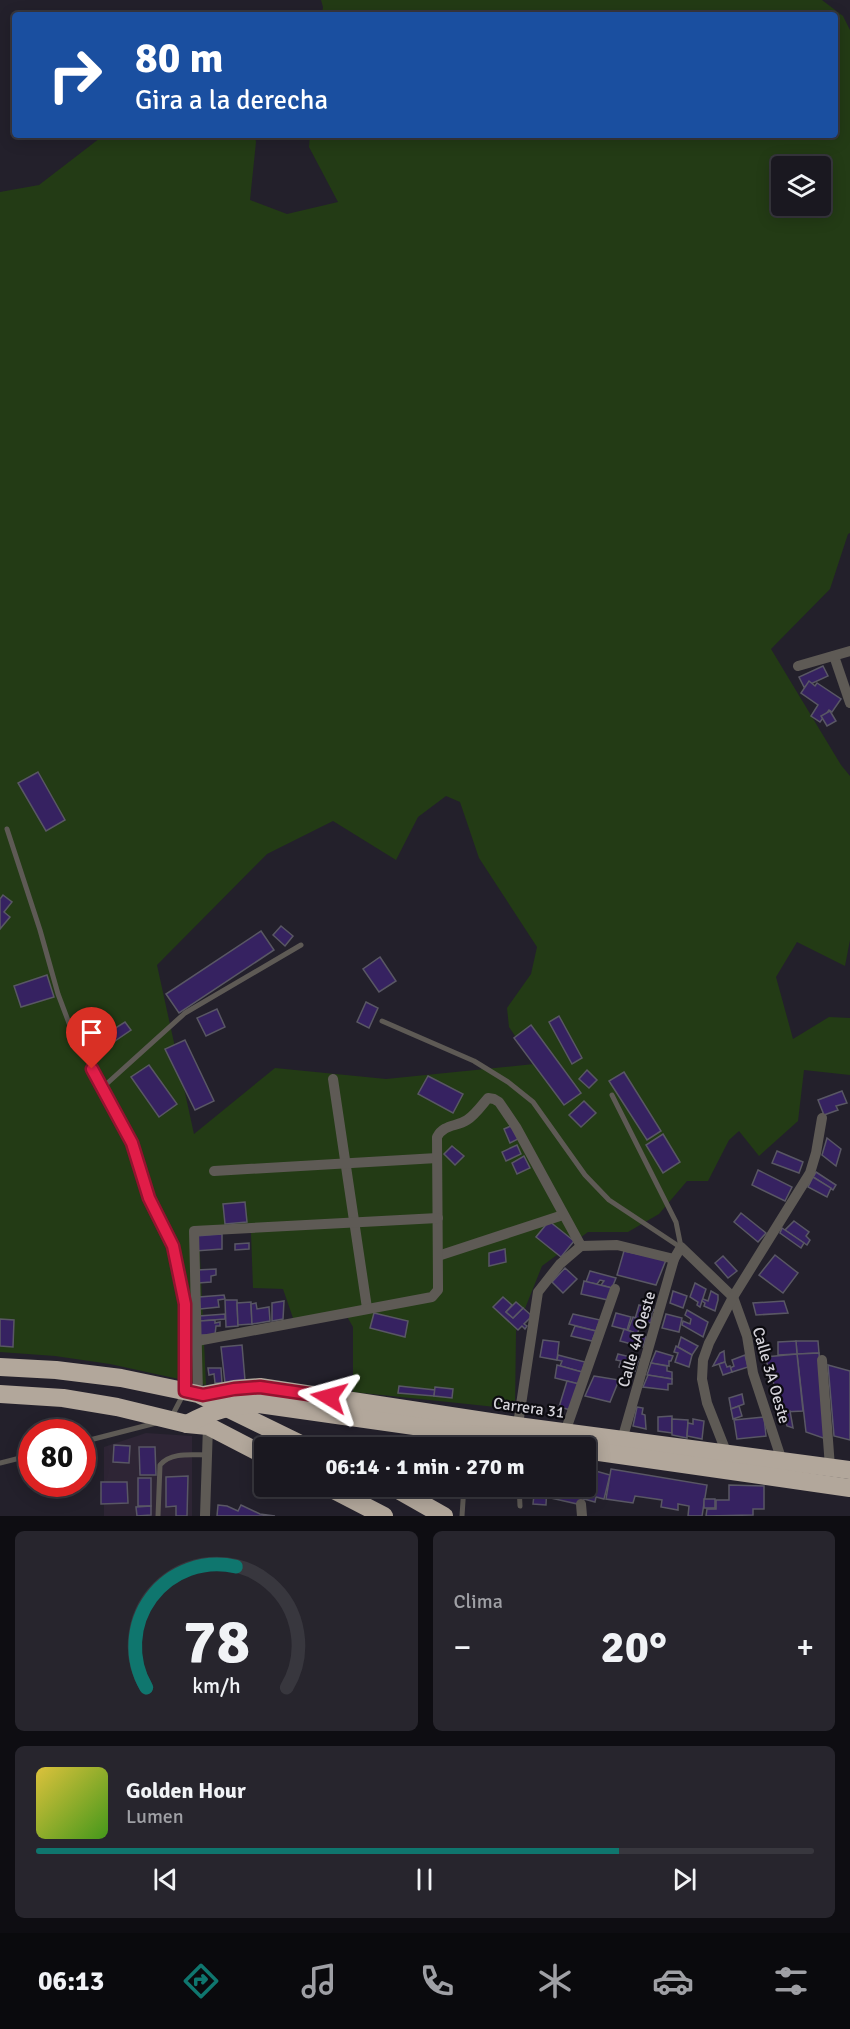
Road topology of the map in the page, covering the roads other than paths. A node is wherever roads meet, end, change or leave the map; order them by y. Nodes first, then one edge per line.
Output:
1 (850, 651) edge
2 (834, 656) junction
3 (798, 666) dead end
4 (850, 703) edge
5 (7, 829) dead end
6 (301, 945) dead end
7 (382, 1021) dead end
8 (333, 1079) dead end
9 (102, 1088) junction
10 (612, 1095) dead end
11 (822, 1118) dead end
12 (438, 1158) junction
13 (346, 1164) junction
14 (214, 1172) dead end
15 (563, 1215) junction
16 (438, 1218) junction
17 (355, 1222) junction
18 (581, 1246) junction
19 (681, 1247) junction
20 (438, 1256) junction
21 (675, 1259) junction
22 (615, 1289) dead end
23 (733, 1297) junction
24 (367, 1308) junction
25 (196, 1341) junction
26 (822, 1360) dead end
27 (0, 1368) edge
28 (195, 1393) junction
29 (0, 1394) edge
30 (224, 1407) junction
31 (179, 1421) junction
32 (208, 1426) junction
33 (428, 1427) junction
34 (471, 1431) junction
35 (286, 1437) edge
36 (424, 1437) edge
37 (513, 1437) edge
38 (516, 1437) edge
39 (568, 1437) edge
40 (96, 1439) edge
41 (596, 1440) edge
42 (622, 1440) junction
43 (254, 1450) edge
44 (596, 1452) edge
45 (727, 1454) junction
46 (207, 1455) junction
47 (18, 1458) edge
48 (782, 1461) junction
49 (0, 1463) edge
50 (830, 1467) junction
51 (850, 1470) edge
52 (850, 1488) edge
53 (347, 1497) edge
54 (412, 1497) edge
55 (463, 1497) edge
56 (520, 1497) edge
57 (581, 1504) dead end
58 (520, 1506) dead end
59 (158, 1516) edge
60 (205, 1516) edge
61 (384, 1516) edge
62 (444, 1516) edge
63 (462, 1516) edge
64 (582, 1516) edge

1 - 2 street
2 - 3 street
2 - 4 street
5 - 9 lane
6 - 9 lane
7 - 19 lane
8 - 13 street
9 - 28 lane
10 - 19 lane
11 - 23 street
12 - 13 street
12 - 15 street
12 - 16 street
13 - 14 street
13 - 17 street
15 - 18 street
15 - 20 street
16 - 17 street
16 - 20 street
17 - 24 street
17 - 25 street
18 - 21 street
18 - 38 street
19 - 21 street, Calle 4A Oeste
19 - 23 street
20 - 24 street
21 - 42 street, Calle 4A Oeste
22 - 39 street
23 - 45 street
23 - 48 street, Calle 3A Oeste
24 - 25 street
25 - 28 street
26 - 50 street
27 - 28 highway
28 - 30 highway
28 - 31 lane
28 - 34 highway, Carrera 31
29 - 31 highway
30 - 31 highway, Carrera 31
30 - 33 highway, Carrera 31
30 - 35 highway
31 - 32 highway
31 - 40 lane
32 - 43 highway
32 - 46 street
33 - 34 highway, Carrera 31
33 - 36 lane
34 - 37 highway, Carrera 31
41 - 42 highway, Carrera 31
42 - 45 highway, Carrera 31
44 - 52 highway
45 - 48 highway, Carrera 31
46 - 59 lane
46 - 60 street
47 - 49 lane
48 - 50 highway, Carrera 31
50 - 51 highway, Carrera 31
53 - 61 highway
54 - 62 highway
55 - 63 lane
56 - 58 lane
57 - 64 street

